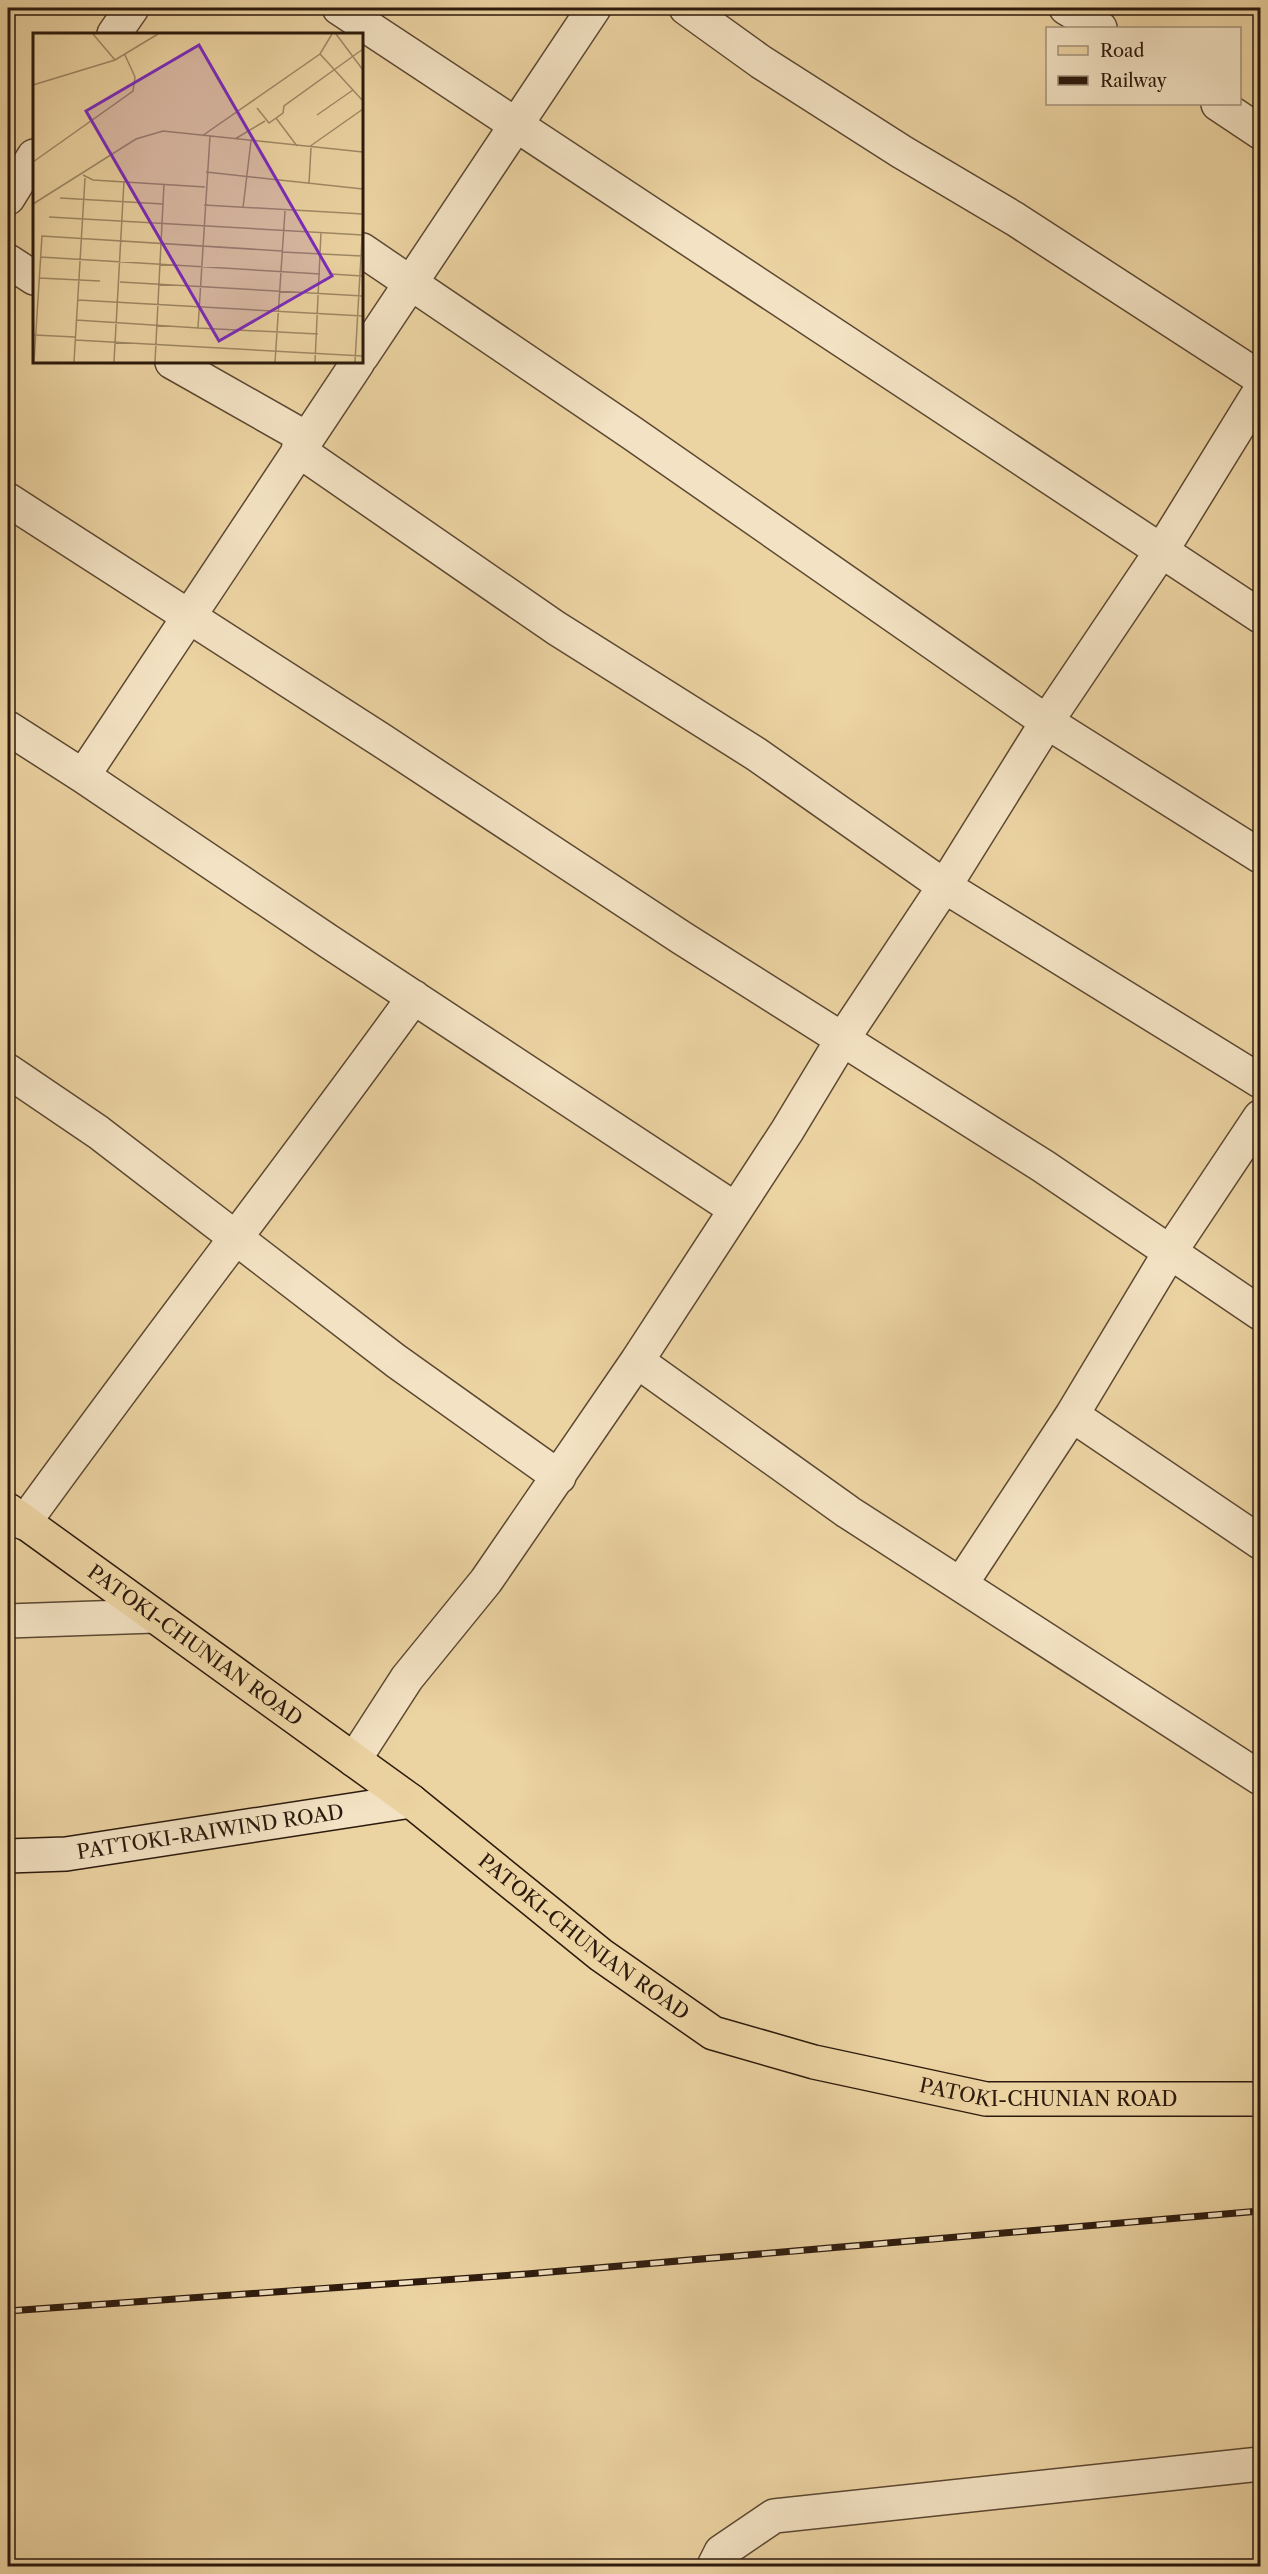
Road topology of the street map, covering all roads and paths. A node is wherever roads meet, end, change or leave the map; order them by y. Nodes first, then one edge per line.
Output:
1 (132, 8) edge
2 (339, 8) edge
3 (594, 8) edge
4 (686, 8) edge
5 (1066, 8) edge
6 (1098, 27) edge
7 (115, 33) edge
8 (1220, 105) edge
9 (515, 124) junction
10 (1260, 132) edge
11 (33, 158) edge
12 (8, 198) edge
13 (363, 251) edge
14 (8, 261) edge
15 (33, 277) edge
16 (411, 282) junction
17 (363, 354) edge
18 (174, 363) edge
19 (357, 363) edge
20 (1260, 378) edge
21 (1260, 391) edge
22 (302, 444) junction
23 (8, 500) edge
24 (1161, 550) junction
25 (188, 615) junction
26 (1260, 615) edge
27 (1047, 722) junction
28 (8, 728) edge
29 (83, 776) junction
30 (1260, 856) edge
31 (944, 886) junction
32 (414, 997) junction
33 (842, 1040) junction
34 (8, 1071) edge
35 (1260, 1082) edge
36 (1260, 1117) edge
37 (735, 1209) junction
38 (235, 1237) junction
39 (1170, 1252) junction
40 (1260, 1313) edge
41 (637, 1361) junction
42 (1072, 1415) junction
43 (559, 1477) junction
44 (16, 1516) edge
45 (1260, 1542) edge
46 (961, 1584) junction
47 (154, 1616) junction
48 (8, 1621) edge
49 (354, 1760) junction
50 (1260, 1778) edge
51 (411, 1801) junction
52 (8, 1856) edge
53 (1260, 2099) edge
54 (1260, 2464) edge
55 (714, 2566) edge

1 - 7 street
2 - 9 street
3 - 9 street
4 - 20 street
5 - 6 street
8 - 10 street
9 - 16 street
9 - 24 street
11 - 12 street
13 - 16 street
14 - 15 street
16 - 17 street
16 - 27 street
18 - 22 street
19 - 22 street
21 - 24 street
22 - 25 street
22 - 31 street
23 - 25 street
24 - 26 street
24 - 27 street
25 - 29 street
25 - 33 street
27 - 30 street
27 - 31 street
28 - 29 street
29 - 32 street
31 - 33 street
31 - 35 street
32 - 37 street
32 - 38 street
33 - 37 street
33 - 39 street
34 - 38 street
36 - 39 street
37 - 41 street
38 - 43 street
38 - 44 street
39 - 40 street
39 - 42 street
41 - 43 street
41 - 46 street
42 - 45 street
42 - 46 street
43 - 49 street
44 - 47 main road, PATOKI-CHUNIAN ROAD
46 - 50 street
47 - 48 street
47 - 49 main road, PATOKI-CHUNIAN ROAD
49 - 51 main road, PATOKI-CHUNIAN ROAD
51 - 52 street, PATTOKI-RAIWIND ROAD
51 - 53 main road, PATOKI-CHUNIAN ROAD
54 - 55 street

